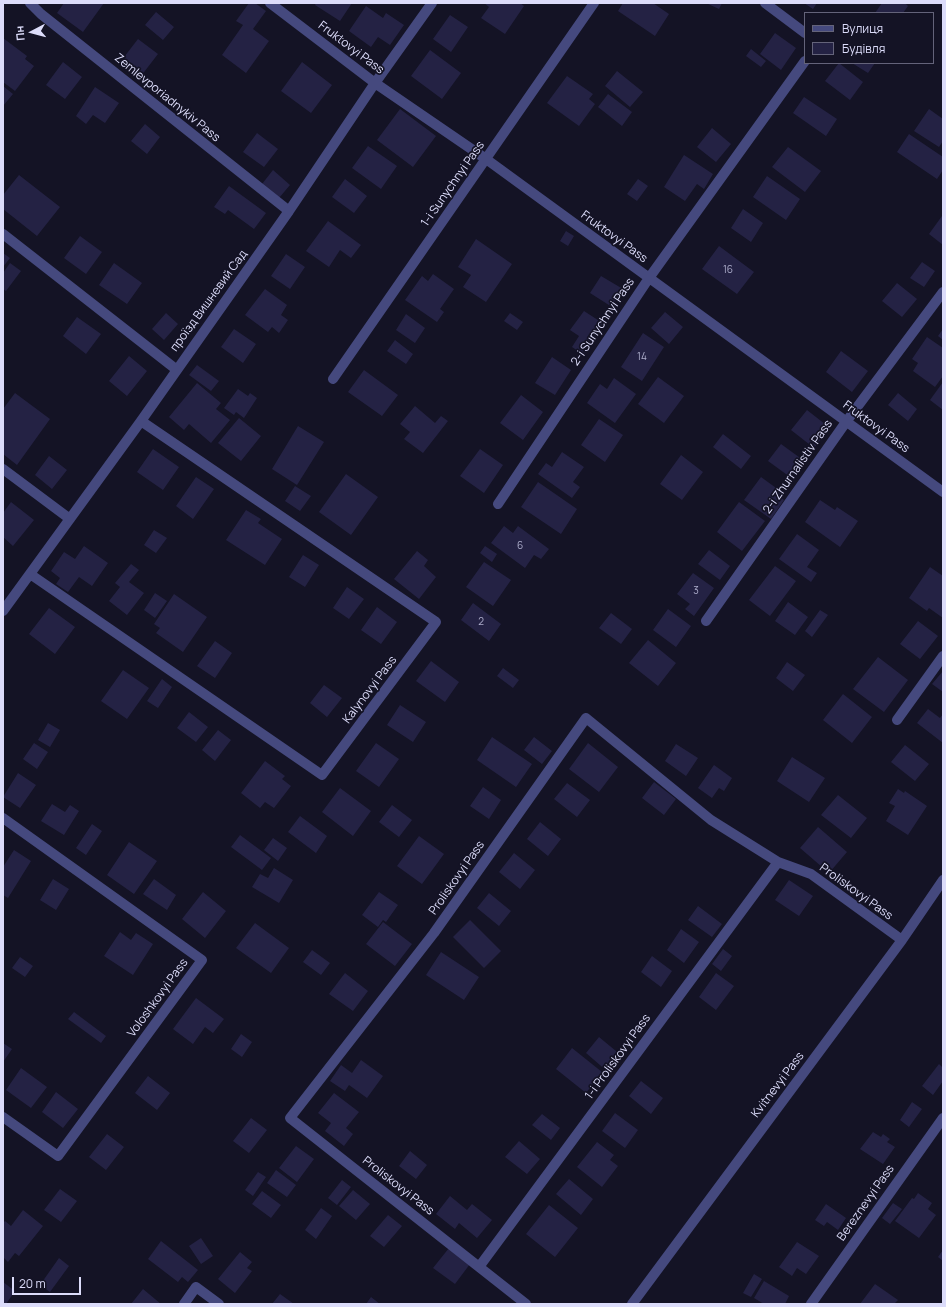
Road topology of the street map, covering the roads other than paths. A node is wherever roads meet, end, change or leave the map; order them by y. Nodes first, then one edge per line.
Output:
1 (30, 3) edge
2 (270, 3) edge
3 (432, 3) edge
4 (594, 3) edge
5 (765, 3) edge
6 (804, 32) edge
7 (804, 62) edge
8 (375, 83) junction
9 (486, 159) junction
10 (290, 211) junction
11 (3, 234) edge
12 (649, 278) junction
13 (943, 292) edge
14 (177, 370) junction
15 (333, 379) dead end
16 (141, 421) junction
17 (846, 422) junction
18 (3, 469) edge
19 (943, 492) edge
20 (498, 504) dead end
21 (70, 519) junction
22 (30, 574) junction
23 (3, 611) edge
24 (706, 621) dead end
25 (943, 656) edge
26 (897, 720) dead end
27 (3, 818) edge
28 (778, 862) junction
29 (943, 880) edge
30 (902, 940) junction
31 (3, 1116) edge
32 (943, 1118) edge
33 (479, 1267) junction
34 (184, 1304) edge
35 (219, 1304) edge
36 (526, 1304) edge
37 (632, 1304) edge
38 (811, 1304) edge

1 - 10 street, Zemlevporiadnykiv Pass
2 - 8 street, Fruktovyi Pass
3 - 8 street, проїзд Вишневий Сад
4 - 9 street, 1-i Sunychnyi Pass
5 - 6 street
7 - 12 street, 2-i Sunychnyi Pass
8 - 9 street, Fruktovyi Pass
8 - 10 street, проїзд Вишневий Сад
9 - 12 street, Fruktovyi Pass
9 - 15 street, 1-i Sunychnyi Pass
10 - 14 street, проїзд Вишневий Сад
11 - 14 street
12 - 17 street, Fruktovyi Pass
12 - 20 street, 2-i Sunychnyi Pass
13 - 17 street, 2-i Zhurnalistiv Pass
14 - 16 street, проїзд Вишневий Сад
16 - 21 street, проїзд Вишневий Сад
16 - 22 street, Kalynovyi Pass
17 - 19 street, Fruktovyi Pass
17 - 24 street, 2-i Zhurnalistiv Pass
18 - 21 street
21 - 22 street, проїзд Вишневий Сад
22 - 23 street, проїзд Вишневий Сад
25 - 26 street
27 - 31 street, Voloshkovyi Pass
28 - 30 street, Proliskovyi Pass
28 - 33 street, 1-i Proliskovyi Pass
28 - 33 street, Proliskovyi Pass
29 - 30 street, Kvitnevyi Pass
30 - 37 street, Kvitnevyi Pass
32 - 38 street, Bereznevyi Pass
33 - 36 street, Proliskovyi Pass
34 - 35 street

